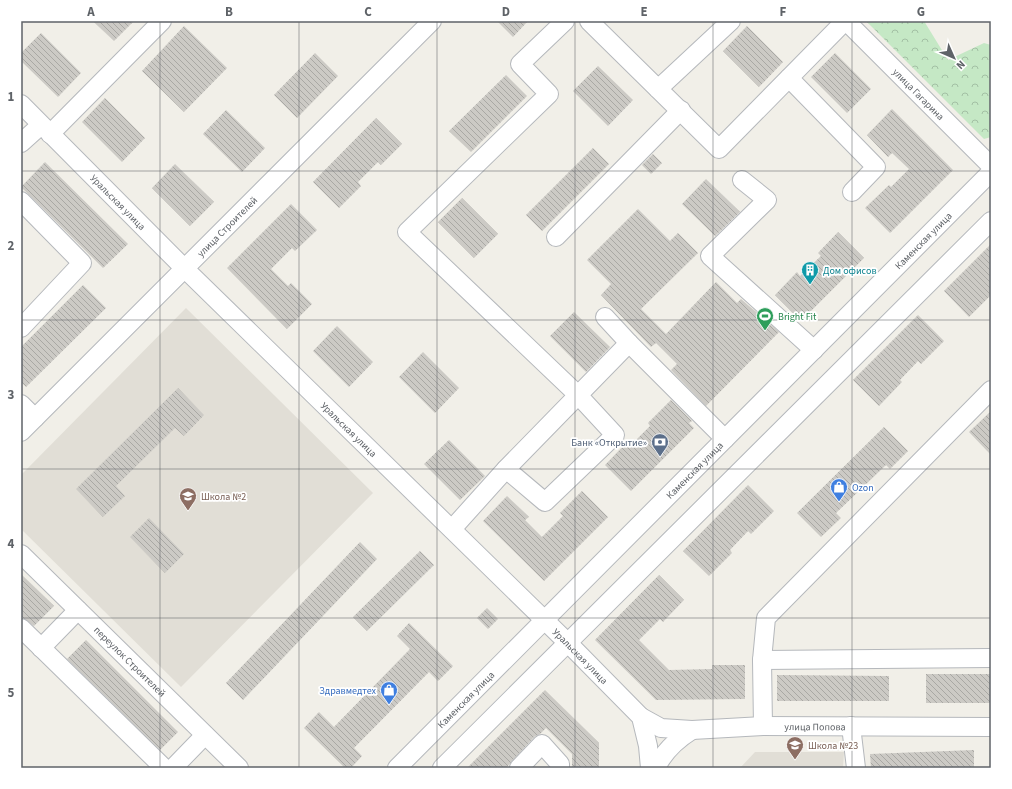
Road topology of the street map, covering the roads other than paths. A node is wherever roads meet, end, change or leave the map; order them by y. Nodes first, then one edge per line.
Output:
1 (162, 21) edge
2 (432, 21) edge
3 (565, 21) edge
4 (589, 21) edge
5 (731, 21) edge
6 (846, 21) edge
7 (789, 78) junction
8 (658, 89) junction
9 (21, 104) edge
10 (681, 110) junction
11 (46, 129) junction
12 (21, 143) edge
13 (991, 166) edge
14 (991, 172) edge
15 (742, 180) dead end
16 (852, 192) dead end
17 (21, 201) edge
18 (991, 221) edge
19 (556, 237) dead end
20 (184, 268) junction
21 (605, 317) dead end
22 (21, 328) edge
23 (629, 343) junction
24 (814, 350) junction
25 (991, 390) edge
26 (578, 395) junction
27 (21, 404) edge
28 (35, 418) junction
29 (21, 432) edge
30 (725, 439) junction
31 (506, 469) junction
32 (452, 529) junction
33 (21, 554) edge
34 (78, 610) junction
35 (544, 619) junction
36 (21, 628) edge
37 (568, 643) junction
38 (41, 648) junction
39 (991, 658) edge
40 (762, 660) junction
41 (641, 717) junction
42 (763, 726) junction
43 (852, 726) junction
44 (991, 727) edge
45 (692, 730) junction
46 (206, 735) junction
47 (164, 768) edge
48 (173, 768) edge
49 (239, 768) edge
50 (397, 768) edge
51 (442, 768) edge
52 (519, 768) edge
53 (560, 768) edge
54 (650, 768) edge
55 (656, 768) edge
56 (856, 768) edge

1 - 11 street
2 - 20 street, улица Строителей
3 - 26 street
4 - 8 street
5 - 8 street
6 - 7 street
6 - 13 street, улица Гагарина
7 - 10 street
7 - 16 street
8 - 10 street
9 - 11 street, Уральская улица
10 - 19 street
11 - 12 street
11 - 20 street, Уральская улица
14 - 24 street, Каменская улица
15 - 24 street
17 - 22 street
18 - 37 street
20 - 28 street, улица Строителей
20 - 32 street, Уральская улица
21 - 23 street
23 - 26 street
23 - 30 street
24 - 30 street, Каменская улица
25 - 40 street
26 - 31 street
26 - 31 street
27 - 28 street
28 - 29 street, улица Строителей
30 - 35 street, Каменская улица
31 - 32 street
32 - 35 street, Уральская улица
33 - 34 street, переулок Строителей
34 - 38 street
34 - 46 street, переулок Строителей
35 - 37 street, Уральская улица
35 - 50 street, Каменская улица
36 - 38 street
37 - 41 street, Уральская улица
37 - 51 street
38 - 47 street
39 - 40 street
40 - 42 street
41 - 45 street, улица Попова
41 - 54 street
42 - 43 street, улица Попова
42 - 45 street, улица Попова
43 - 44 street, улица Попова
43 - 56 street
45 - 55 street
46 - 48 street
46 - 49 street, переулок Строителей
52 - 53 street

